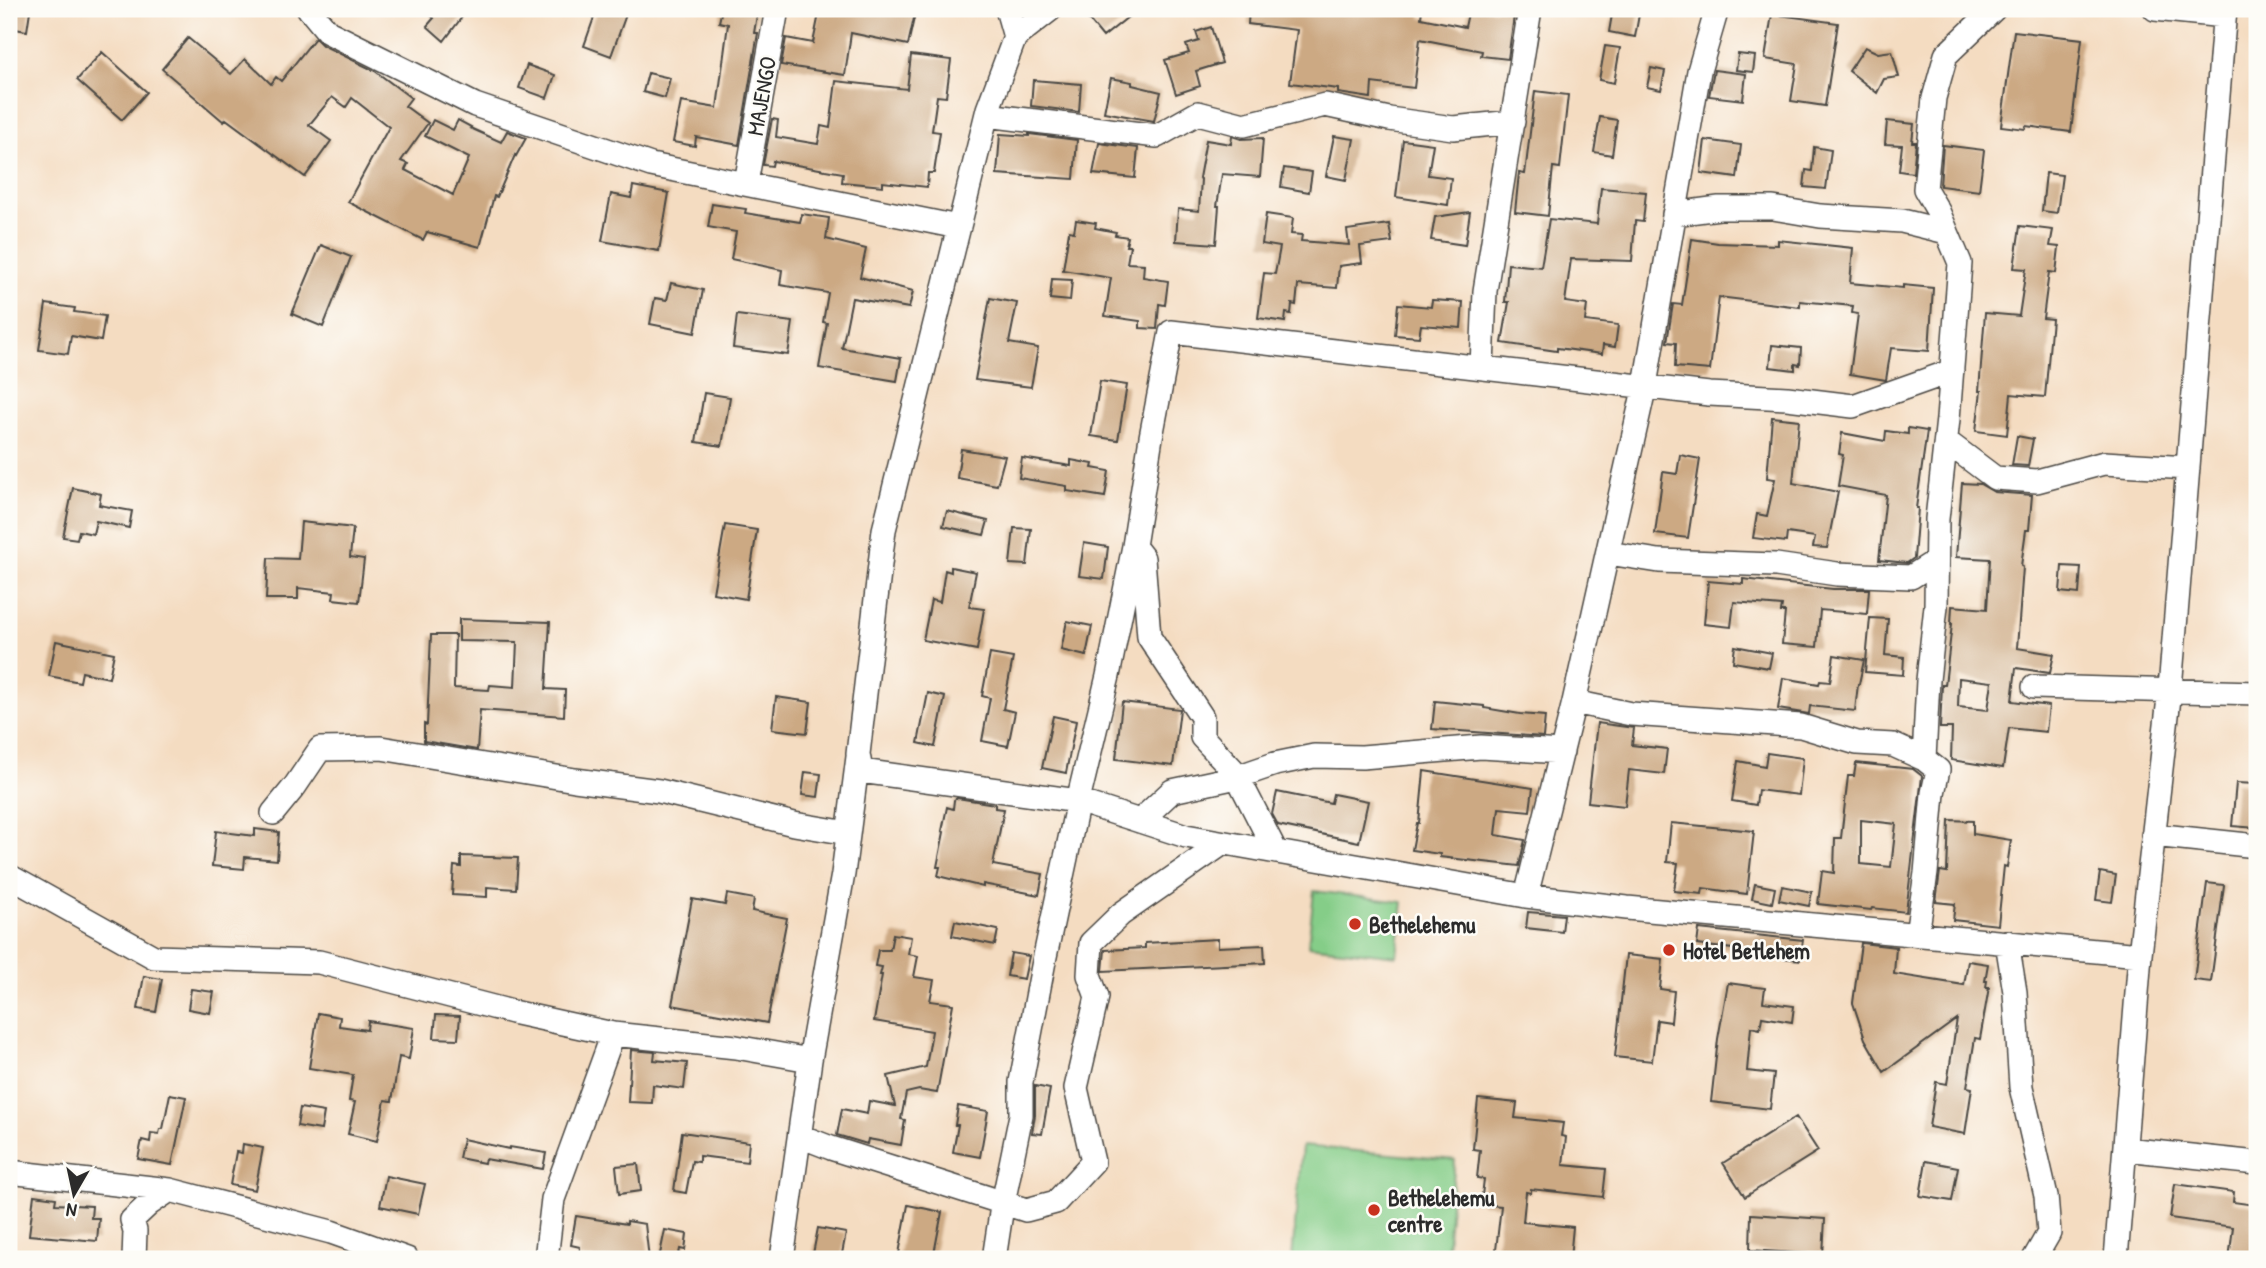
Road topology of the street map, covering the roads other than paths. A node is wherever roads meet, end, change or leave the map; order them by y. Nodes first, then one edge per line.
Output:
1 (309, 9) edge
2 (777, 9) edge
3 (1007, 9) edge
4 (1051, 9) edge
5 (1530, 9) edge
6 (1717, 9) edge
7 (1994, 9) edge
8 (2155, 9) edge
9 (2225, 13) edge
10 (1015, 37) junction
11 (987, 115) junction
12 (1513, 122) junction
13 (746, 183) junction
14 (1929, 197) junction
15 (1674, 214) junction
16 (1910, 222) junction
17 (958, 227) junction
18 (1947, 232) junction
19 (1482, 367) junction
20 (1952, 371) junction
21 (1645, 385) junction
22 (1946, 441) junction
23 (2188, 468) junction
24 (1134, 546) junction
25 (1608, 553) junction
26 (1937, 561) junction
27 (2034, 687) dead end
28 (2170, 689) junction
29 (2257, 693) edge
30 (1574, 702) junction
31 (1562, 752) junction
32 (858, 754) junction
33 (1924, 759) junction
34 (1237, 777) junction
35 (1077, 801) junction
36 (273, 813) dead end
37 (1140, 821) junction
38 (848, 833) junction
39 (2153, 835) junction
40 (1223, 843) junction
41 (2257, 846) edge
42 (1276, 852) junction
43 (9, 876) edge
44 (1526, 896) junction
45 (1917, 934) junction
46 (2007, 943) junction
47 (2140, 955) junction
48 (613, 1034) junction
49 (810, 1060) junction
50 (800, 1136) junction
51 (2125, 1149) junction
52 (2257, 1163) edge
53 (9, 1172) edge
54 (170, 1190) junction
55 (1003, 1203) junction
56 (134, 1259) edge
57 (407, 1259) edge
58 (545, 1259) edge
59 (782, 1259) edge
60 (994, 1259) edge
61 (2034, 1259) edge
62 (2116, 1259) edge

1 - 13 street
2 - 13 street, MAJENGO
3 - 10 street
4 - 10 street
5 - 12 street
6 - 15 street
7 - 14 street
8 - 9 street
9 - 23 street
10 - 11 street
11 - 12 street
11 - 17 street
12 - 19 street
13 - 17 street
14 - 16 street
14 - 18 street
15 - 16 street
15 - 21 street
16 - 18 street
17 - 32 street
18 - 20 street
19 - 21 street
19 - 24 street
20 - 21 street
20 - 22 street
21 - 25 street
22 - 23 street
22 - 26 street
23 - 28 street
24 - 34 street
24 - 35 street
25 - 26 street
25 - 30 street
26 - 33 street
27 - 28 street
28 - 29 street
28 - 39 street
30 - 31 street
30 - 33 street
31 - 34 street
31 - 44 street
32 - 35 street
32 - 38 street
33 - 45 street
34 - 37 street
34 - 42 street
35 - 37 street
35 - 55 street
36 - 38 street
37 - 40 street
38 - 49 street
39 - 41 street
39 - 47 street
40 - 42 street
40 - 55 street
42 - 44 street
43 - 48 street
44 - 45 street
45 - 46 street
46 - 47 street
46 - 61 street
47 - 51 street
48 - 49 street
48 - 58 street
49 - 50 street
50 - 55 street
50 - 59 street
51 - 52 street
51 - 62 street
53 - 54 street
54 - 56 street
54 - 57 street
55 - 60 street

